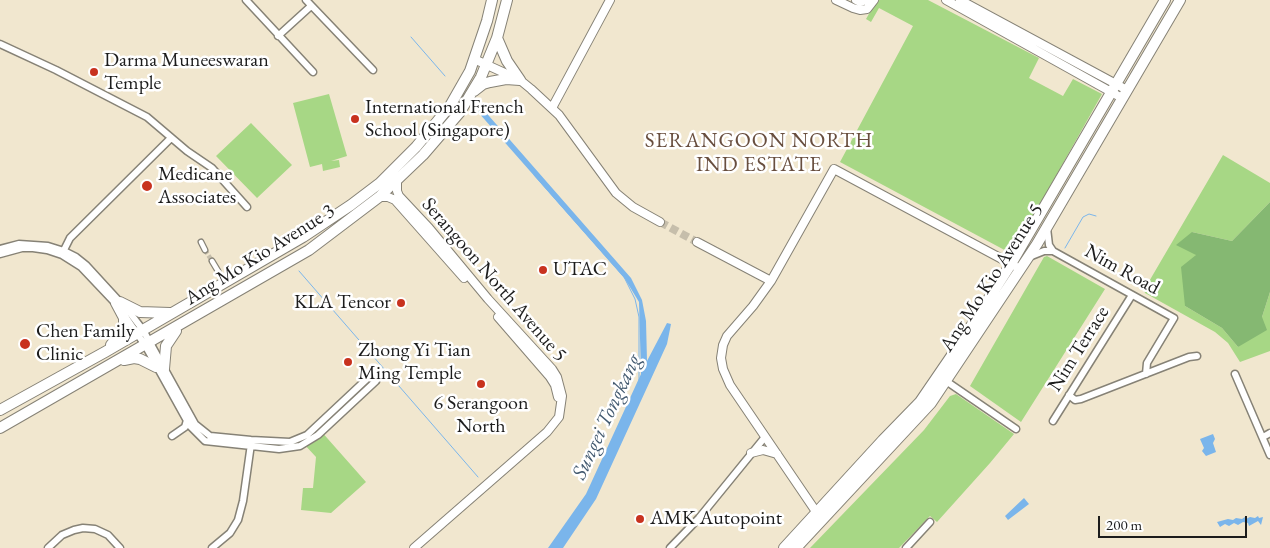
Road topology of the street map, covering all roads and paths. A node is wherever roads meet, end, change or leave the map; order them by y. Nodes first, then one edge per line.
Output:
1 (246, 0) edge
2 (306, 0) edge
3 (492, 0) edge
4 (507, 0) edge
5 (610, 0) edge
6 (836, 0) edge
7 (856, 0) edge
8 (867, 0) edge
9 (874, 0) edge
10 (946, 0) edge
11 (960, 0) edge
12 (1165, 0) edge
13 (1180, 0) edge
14 (311, 6) junction
15 (278, 36) junction
16 (497, 38) junction
17 (0, 44) edge
18 (474, 59) junction
19 (486, 64) junction
20 (373, 70) dead end
21 (313, 72) dead end
22 (1122, 74) junction
23 (1102, 76) junction
24 (520, 80) junction
25 (1113, 88) junction
26 (472, 92) junction
27 (1124, 94) junction
28 (1104, 102) junction
29 (552, 108) junction
30 (1116, 108) junction
31 (171, 138) junction
32 (397, 182) junction
33 (379, 197) junction
34 (248, 207) dead end
35 (660, 222) tunnel mouth
36 (1047, 227) junction
37 (201, 242) dead end
38 (697, 242) tunnel mouth
39 (0, 249) edge
40 (205, 250) tunnel mouth
41 (1053, 251) junction
42 (63, 253) junction
43 (0, 254) edge
44 (1028, 258) junction
45 (212, 260) tunnel mouth
46 (1011, 264) junction
47 (1021, 270) junction
48 (218, 271) dead end
49 (233, 278) junction
50 (771, 281) junction
51 (239, 290) junction
52 (1132, 295) junction
53 (118, 303) junction
54 (170, 313) junction
55 (182, 324) junction
56 (140, 331) junction
57 (148, 344) junction
58 (105, 352) junction
59 (1197, 356) dead end
60 (113, 363) junction
61 (160, 368) junction
62 (1146, 374) junction
63 (1235, 374) dead end
64 (946, 381) junction
65 (364, 382) junction
66 (369, 388) junction
67 (1069, 395) junction
68 (0, 410) edge
69 (187, 420) junction
70 (1053, 421) dead end
71 (0, 428) edge
72 (1016, 429) dead end
73 (1270, 433) edge
74 (172, 436) dead end
75 (765, 437) junction
76 (1262, 437) junction
77 (251, 443) junction
78 (750, 453) junction
79 (777, 454) junction
80 (1270, 455) edge
81 (820, 517) junction
82 (930, 522) dead end
83 (50, 548) edge
84 (118, 548) edge
85 (212, 548) edge
86 (408, 548) edge
87 (414, 548) edge
88 (670, 548) edge
89 (784, 548) edge
90 (796, 548) edge
91 (906, 548) edge

1 - 15 street
2 - 14 street
3 - 18 main road, Ang Mo Kio Avenue 3
4 - 16 main road, Ang Mo Kio Avenue 3
5 - 29 street
6 - 9 street
7 - 8 street
10 - 25 street
11 - 23 street
12 - 22 main road, Ang Mo Kio Avenue 5
13 - 27 main road, Ang Mo Kio Avenue 5
14 - 15 street
14 - 20 street
15 - 21 street
16 - 19 main road, Ang Mo Kio Avenue 3
16 - 24 main road
17 - 31 street
18 - 19 street
18 - 49 main road, Ang Mo Kio Avenue 3
19 - 24 street
19 - 26 main road, Ang Mo Kio Avenue 3
22 - 23 street
22 - 25 main road, Ang Mo Kio Avenue 5
23 - 25 street
24 - 26 main road
24 - 29 street
25 - 27 street
25 - 28 main road, Ang Mo Kio Avenue 5
26 - 32 main road, Ang Mo Kio Avenue 3
27 - 30 main road, Ang Mo Kio Avenue 5
28 - 30 street
28 - 46 main road, Ang Mo Kio Avenue 5
29 - 35 street
30 - 36 main road, Ang Mo Kio Avenue 5
31 - 34 street
31 - 42 street
32 - 33 main road, Ang Mo Kio Avenue 3
32 - 87 street, Serangoon North Avenue 5
33 - 51 main road, Ang Mo Kio Avenue 3
33 - 86 street, Serangoon North Avenue 5
36 - 41 street
36 - 44 main road, Ang Mo Kio Avenue 5
37 - 40 street
38 - 50 street
39 - 42 street
41 - 44 street
41 - 52 street, Nim Road
42 - 43 street
42 - 53 street
44 - 47 main road, Ang Mo Kio Avenue 5
45 - 48 street
46 - 47 street
46 - 50 street
46 - 81 main road, Ang Mo Kio Avenue 5
47 - 64 main road, Ang Mo Kio Avenue 5
49 - 51 main road
49 - 54 main road, Ang Mo Kio Avenue 3
50 - 75 street
51 - 55 main road, Ang Mo Kio Avenue 3
52 - 62 street, Nim Road
52 - 67 street, Nim Terrace
53 - 54 main road
53 - 56 street
53 - 58 main road
54 - 56 main road, Ang Mo Kio Avenue 3
55 - 57 main road, Ang Mo Kio Avenue 3
55 - 61 main road
56 - 57 street
56 - 58 main road, Ang Mo Kio Avenue 3
57 - 60 main road, Ang Mo Kio Avenue 3
57 - 61 street
58 - 68 main road, Ang Mo Kio Avenue 3
59 - 62 street
60 - 61 main road
60 - 71 main road, Ang Mo Kio Avenue 3
61 - 69 street
61 - 77 street
62 - 67 street
63 - 76 street
64 - 72 street
64 - 81 main road, Ang Mo Kio Avenue 5
65 - 66 street
65 - 66 street
65 - 77 street
66 - 77 street
67 - 70 street, Nim Terrace
69 - 74 street
69 - 77 street
73 - 76 street
75 - 78 street
75 - 79 street
76 - 80 street
77 - 85 street
78 - 79 street
78 - 88 street
79 - 81 street
81 - 89 main road, Ang Mo Kio Avenue 5
81 - 90 main road, Ang Mo Kio Avenue 5
82 - 91 street
83 - 84 street

